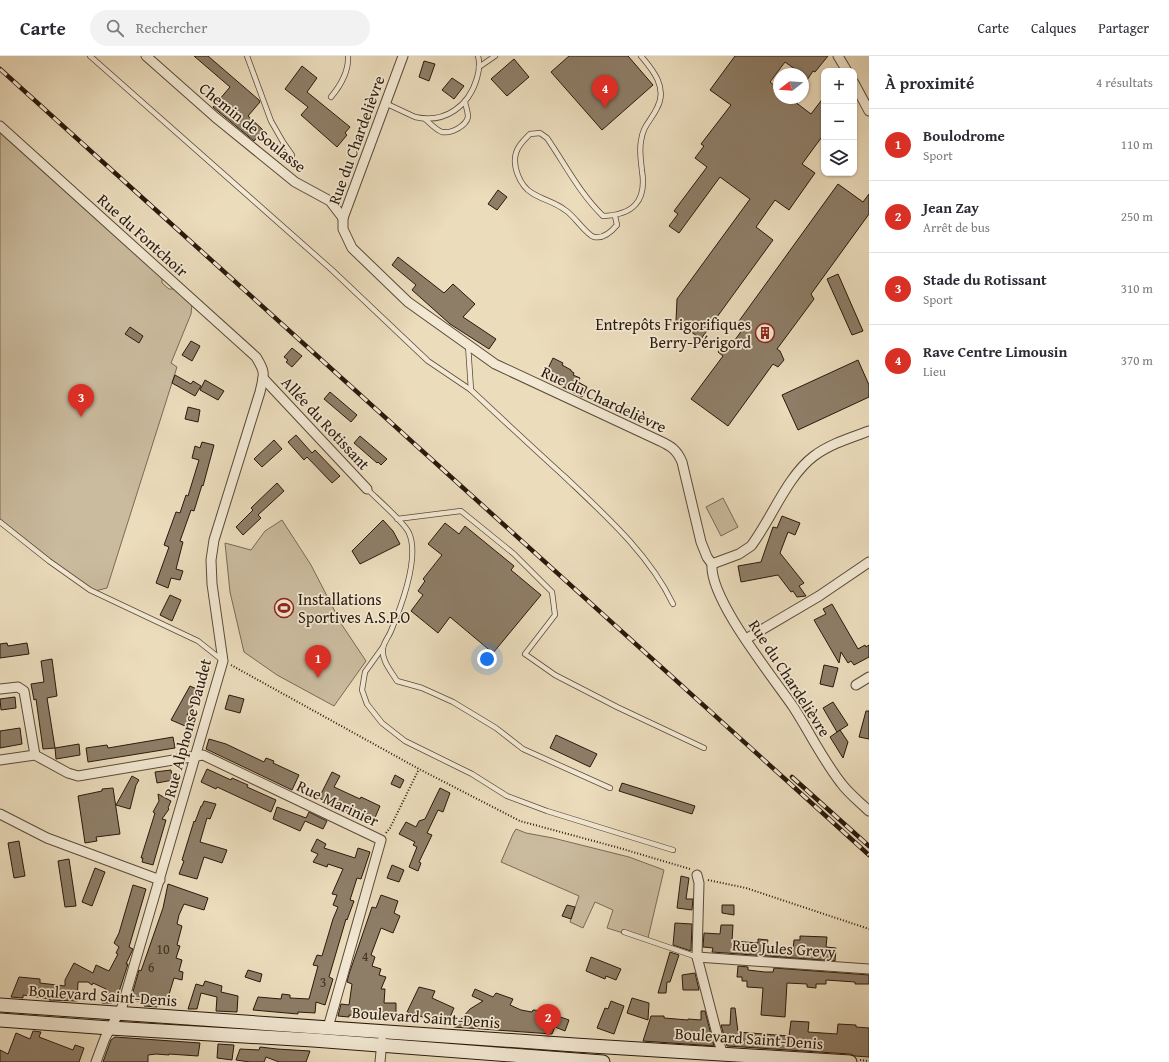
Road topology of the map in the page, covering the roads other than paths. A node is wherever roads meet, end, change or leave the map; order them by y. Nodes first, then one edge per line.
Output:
1 (90, 56) edge
2 (146, 56) edge
3 (247, 56) edge
4 (348, 56) edge
5 (403, 56) edge
6 (478, 56) edge
7 (495, 56) edge
8 (641, 56) edge
9 (838, 56) edge
10 (479, 67) junction
11 (845, 68) edge
12 (857, 88) edge
13 (331, 97) dead end
14 (465, 102) junction
15 (385, 103) junction
16 (868, 107) edge
17 (425, 119) junction
18 (0, 126) edge
19 (292, 155) dead end
20 (615, 216) junction
21 (343, 218) junction
22 (468, 345) junction
23 (263, 369) joint
24 (263, 378) junction
25 (471, 390) junction
26 (869, 431) edge
27 (367, 489) joint
28 (396, 519) junction
29 (0, 522) edge
30 (869, 562) edge
31 (712, 564) junction
32 (673, 604) dead end
33 (746, 639) junction
34 (383, 647) junction
35 (224, 661) junction
36 (869, 677) edge
37 (856, 685) dead end
38 (0, 689) edge
39 (704, 748) dead end
40 (35, 755) junction
41 (196, 756) junction
42 (0, 760) edge
43 (610, 788) dead end
44 (869, 811) edge
45 (0, 814) edge
46 (673, 850) dead end
47 (697, 875) dead end
48 (160, 880) junction
49 (624, 932) dead end
50 (698, 957) junction
51 (869, 969) edge
52 (0, 1005) edge
53 (0, 1020) edge
54 (114, 1021) junction
55 (329, 1024) dead end
56 (382, 1031) junction
57 (381, 1045) junction
58 (722, 1053) junction
59 (660, 1056) edge
60 (761, 1059) edge
61 (96, 1062) edge
62 (380, 1062) edge
63 (603, 1062) edge
64 (850, 1062) edge

1 - 25 lane
2 - 21 street, Chemin de Soulasse
3 - 19 lane
4 - 13 lane
5 - 15 street, Rue du Chardelièvre
6 - 10 lane
7 - 10 lane
8 - 20 lane
9 - 11 street
10 - 14 lane
12 - 16 street
14 - 17 lane
14 - 17 lane
15 - 17 lane
15 - 21 street, Rue du Chardelièvre
18 - 23 street, Rue du Fontchoir
20 - 20 lane
21 - 22 street, Rue du Chardelièvre
22 - 25 lane
22 - 31 street, Rue du Chardelièvre
23 - 24 street, Rue Alphonse Daudet
24 - 27 street, Allée du Rotissant
24 - 35 street, Rue Alphonse Daudet
25 - 32 lane
26 - 31 street
27 - 28 lane
28 - 34 lane
28 - 39 lane
29 - 35 lane
30 - 33 street
31 - 33 street, Rue du Chardelièvre
33 - 44 street, Rue du Chardelièvre
34 - 43 lane
34 - 46 lane
35 - 41 street, Rue Alphonse Daudet
36 - 37 street
38 - 40 street
40 - 41 street
40 - 42 street
41 - 48 street, Rue Alphonse Daudet
41 - 55 street, Rue Marinier
45 - 48 street
47 - 50 street
48 - 54 street, Rue Alphonse Daudet
49 - 50 lane
50 - 51 street, Rue Jules Grevy
50 - 58 street
52 - 54 main road, Boulevard Saint-Denis
53 - 54 main road, Boulevard Saint-Denis
54 - 56 main road, Boulevard Saint-Denis
54 - 57 main road, Boulevard Saint-Denis
54 - 61 street
56 - 57 street
56 - 59 main road, Boulevard Saint-Denis
57 - 62 street
57 - 63 main road, Boulevard Saint-Denis
58 - 59 main road, Boulevard Saint-Denis
58 - 60 main road, Boulevard Saint-Denis
60 - 64 main road, Boulevard Saint-Denis

